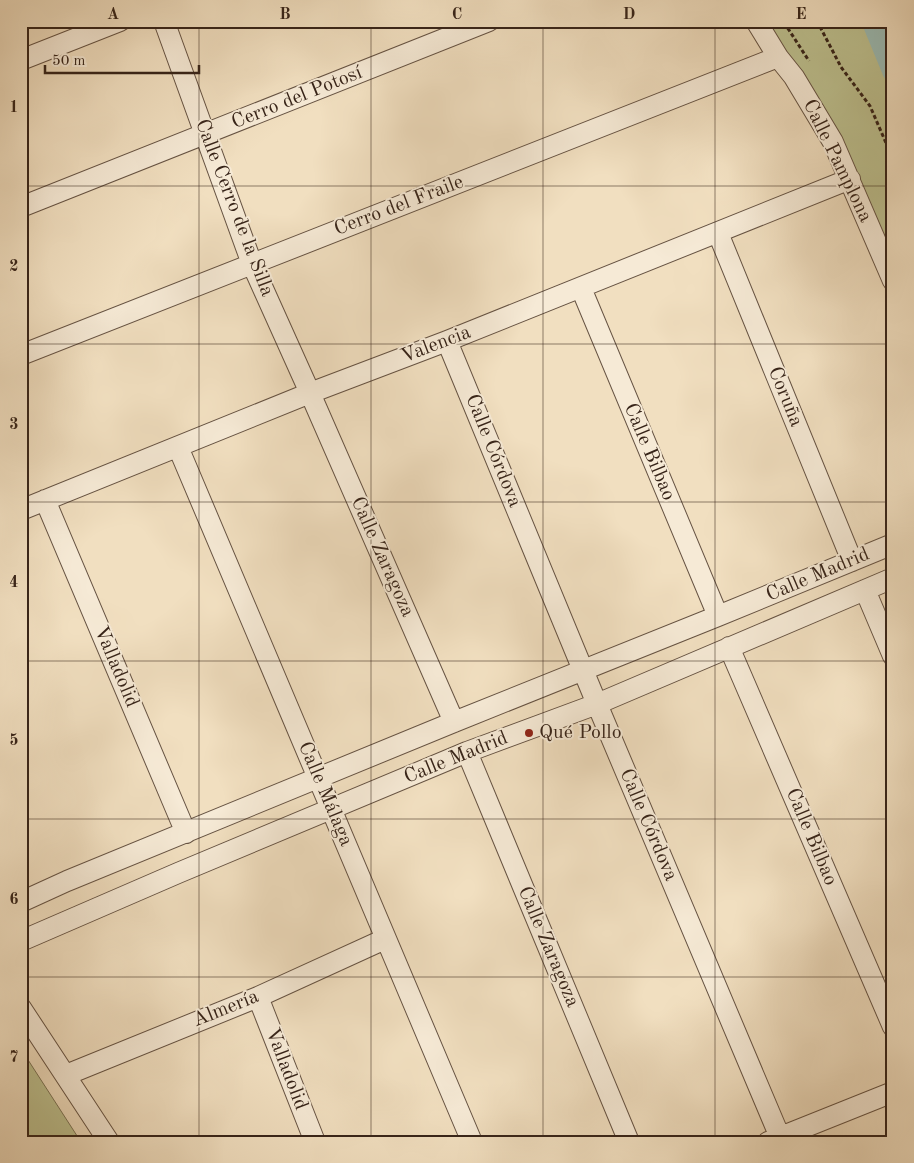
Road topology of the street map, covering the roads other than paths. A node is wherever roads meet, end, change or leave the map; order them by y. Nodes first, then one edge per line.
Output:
1 (120, 21) edge
2 (164, 21) edge
3 (489, 21) edge
4 (756, 21) edge
5 (778, 57) junction
6 (21, 60) edge
7 (205, 134) junction
8 (850, 179) junction
9 (21, 207) edge
10 (718, 233) junction
11 (252, 264) junction
12 (893, 281) edge
13 (581, 288) junction
14 (447, 341) junction
15 (21, 355) edge
16 (310, 392) junction
17 (178, 447) junction
18 (45, 500) junction
19 (21, 510) edge
20 (893, 544) edge
21 (852, 561) junction
22 (893, 578) edge
23 (865, 590) junction
24 (718, 616) junction
25 (729, 647) junction
26 (893, 656) edge
27 (584, 670) junction
28 (597, 704) junction
29 (454, 722) junction
30 (467, 752) junction
31 (318, 778) junction
32 (331, 810) junction
33 (186, 833) junction
34 (21, 902) edge
35 (385, 939) junction
36 (21, 941) edge
37 (258, 996) junction
38 (21, 1008) edge
39 (893, 1027) edge
40 (66, 1075) junction
41 (893, 1092) edge
42 (776, 1140) edge
43 (109, 1142) edge
44 (315, 1142) edge
45 (472, 1142) edge
46 (629, 1142) edge

1 - 6 street
2 - 7 street, Calle Cerro de la Silla
3 - 7 street, Cerro del Potosí
4 - 5 street, Calle Pamplona
5 - 8 street, Calle Pamplona
5 - 11 street, Cerro del Fraile
7 - 9 street, Cerro del Potosí
7 - 11 street, Calle Cerro de la Silla
8 - 10 street, Valencia
8 - 12 street, Calle Pamplona
10 - 13 street, Valencia
10 - 21 street, Coruña
11 - 15 street, Cerro del Fraile
11 - 16 street, Calle Cerro de la Silla
13 - 14 street, Valencia
13 - 24 street, Calle Bilbao
14 - 16 street, Valencia
14 - 27 street, Calle Córdova
16 - 17 street, Valencia
16 - 29 street, Calle Zaragoza
17 - 18 street, Valencia
17 - 31 street, Calle Málaga
18 - 19 street, Valencia
18 - 33 street, Valladolid
20 - 21 street, Calle Madrid
21 - 24 street, Calle Madrid
22 - 23 street, Calle Madrid
23 - 25 street, Calle Madrid
23 - 26 street
24 - 27 street, Calle Madrid
25 - 28 street, Calle Madrid
25 - 39 street, Calle Bilbao
27 - 28 street, Calle Córdova
27 - 29 street, Calle Madrid
28 - 30 street, Calle Madrid
28 - 42 street, Calle Córdova
29 - 31 street, Calle Madrid
30 - 32 street, Calle Madrid
30 - 46 street, Calle Zaragoza
31 - 32 street, Calle Málaga
31 - 33 street, Calle Madrid
32 - 35 street, Calle Málaga
32 - 36 street, Calle Madrid
33 - 34 street, Calle Madrid
35 - 37 street, Almería
35 - 45 street, Calle Málaga
37 - 40 street, Almería
37 - 44 street, Valladolid
38 - 40 street
40 - 43 street
41 - 42 street

